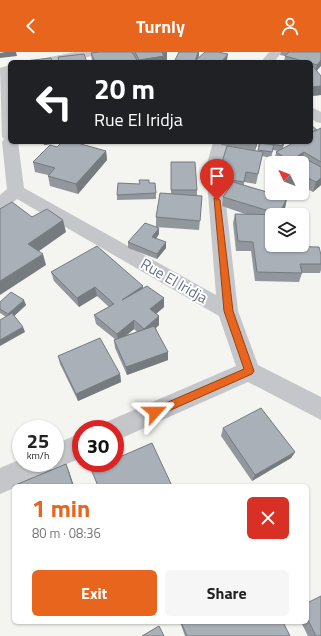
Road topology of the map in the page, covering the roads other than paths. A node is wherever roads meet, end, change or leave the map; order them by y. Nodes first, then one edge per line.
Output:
1 (93, 52) edge
2 (276, 52) edge
3 (55, 60) edge
4 (269, 60) edge
5 (8, 69) edge
6 (8, 110) edge
7 (313, 113) edge
8 (321, 119) edge
9 (10, 144) edge
10 (220, 144) edge
11 (16, 191) junction
12 (0, 204) edge
13 (228, 311) junction
14 (249, 371) junction
15 (321, 409) edge
16 (124, 426) edge
17 (20, 472) edge
18 (0, 481) edge

1 - 3 street
2 - 4 street
5 - 6 street
7 - 8 street
9 - 11 street
10 - 13 street
11 - 12 street
11 - 13 street, Rue El Iridja
13 - 14 street
14 - 15 street
14 - 16 street
17 - 18 street

